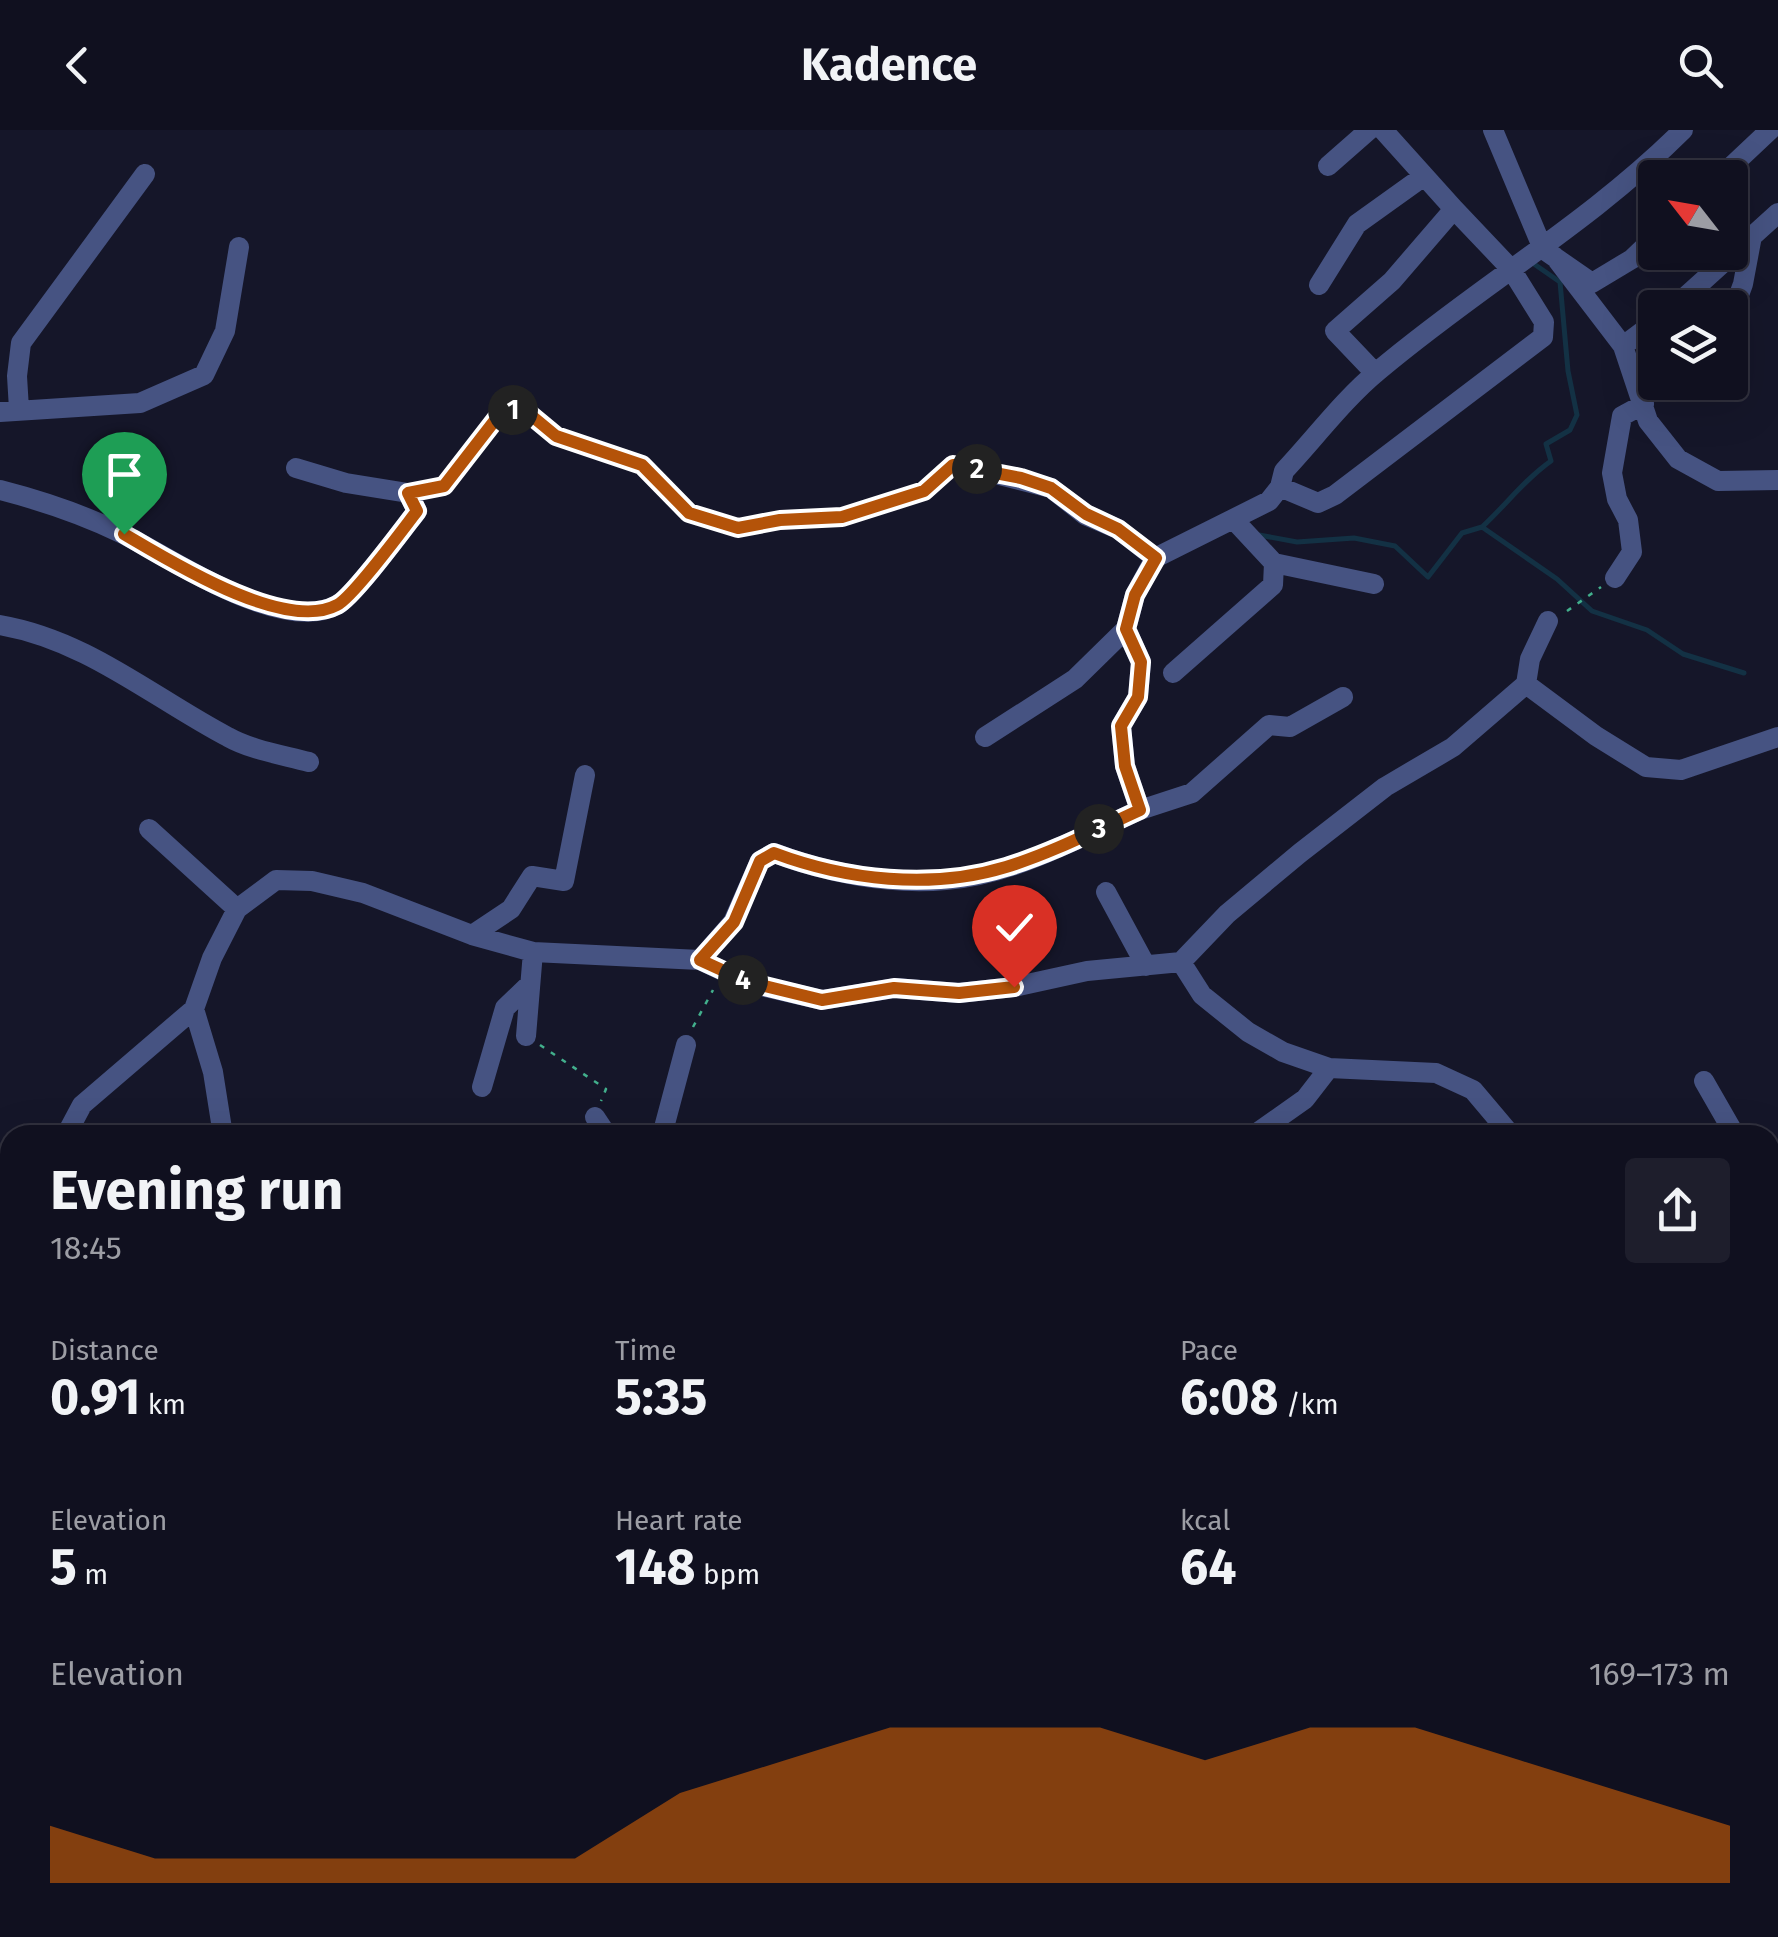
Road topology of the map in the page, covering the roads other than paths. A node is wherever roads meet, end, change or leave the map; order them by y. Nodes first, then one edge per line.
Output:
1 (1369, 130) edge
2 (1383, 130) edge
3 (1493, 130) edge
4 (1683, 130) edge
5 (1770, 130) edge
6 (1660, 140) edge
7 (1738, 160) edge
8 (1328, 166) dead end
9 (145, 174) dead end
10 (1424, 176) junction
11 (1454, 209) junction
12 (1778, 212) edge
13 (1752, 236) junction
14 (239, 247) dead end
15 (1549, 253) junction
16 (1638, 253) edge
17 (1511, 269) junction
18 (1320, 285) dead end
19 (1693, 290) edge
20 (1741, 290) edge
21 (1638, 335) edge
22 (1623, 346) junction
23 (1376, 373) junction
24 (1643, 401) junction
25 (9, 410) edge
26 (964, 466) road end
27 (296, 468) dead end
28 (1778, 480) edge
29 (1280, 487) junction
30 (0, 490) edge
31 (1234, 520) junction
32 (1156, 558) junction
33 (1274, 563) junction
34 (1614, 578) dead end
35 (1374, 584) dead end
36 (1548, 621) dead end
37 (0, 624) edge
38 (1126, 629) junction
39 (1174, 673) dead end
40 (1526, 684) junction
41 (1343, 697) dead end
42 (1778, 736) edge
43 (985, 737) dead end
44 (309, 762) dead end
45 (585, 775) dead end
46 (1140, 810) junction
47 (149, 829) dead end
48 (1106, 892) dead end
49 (238, 910) junction
50 (472, 935) junction
51 (533, 952) junction
52 (700, 960) junction
53 (1181, 962) junction
54 (1146, 966) junction
55 (530, 984) junction
56 (194, 1008) junction
57 (526, 1036) road end
58 (686, 1045) road end
59 (1329, 1068) junction
60 (1704, 1080) dead end
61 (482, 1087) dead end
62 (595, 1116) road end
63 (72, 1125) edge
64 (221, 1125) edge
65 (601, 1125) edge
66 (665, 1125) edge
67 (1268, 1125) edge
68 (1503, 1125) edge
69 (1729, 1125) edge

1 - 8 street
2 - 10 street
3 - 15 street
4 - 6 street
5 - 7 street
6 - 15 street
9 - 25 street
10 - 11 street
10 - 18 street
11 - 17 street
11 - 23 street
12 - 13 street
13 - 19 street
13 - 20 street
14 - 25 street
15 - 16 street
15 - 17 street
15 - 22 street
17 - 23 street
17 - 29 street
21 - 22 street
22 - 24 street
23 - 29 street
24 - 28 street
24 - 34 street
26 - 32 street
27 - 30 street
29 - 31 street
31 - 32 street
31 - 33 street
32 - 38 street
33 - 35 street
33 - 39 street
36 - 40 street
37 - 44 street
38 - 43 street
38 - 46 street
40 - 42 street
40 - 53 street
41 - 46 street
45 - 50 street
46 - 52 street
47 - 49 street
48 - 54 street
49 - 50 street
49 - 56 street
50 - 51 street
51 - 52 street
51 - 55 street
52 - 54 street
53 - 54 street
53 - 59 street
55 - 57 street
55 - 61 street
56 - 63 street
56 - 64 street
58 - 66 street
59 - 67 street
59 - 68 street
60 - 69 street
62 - 65 street

